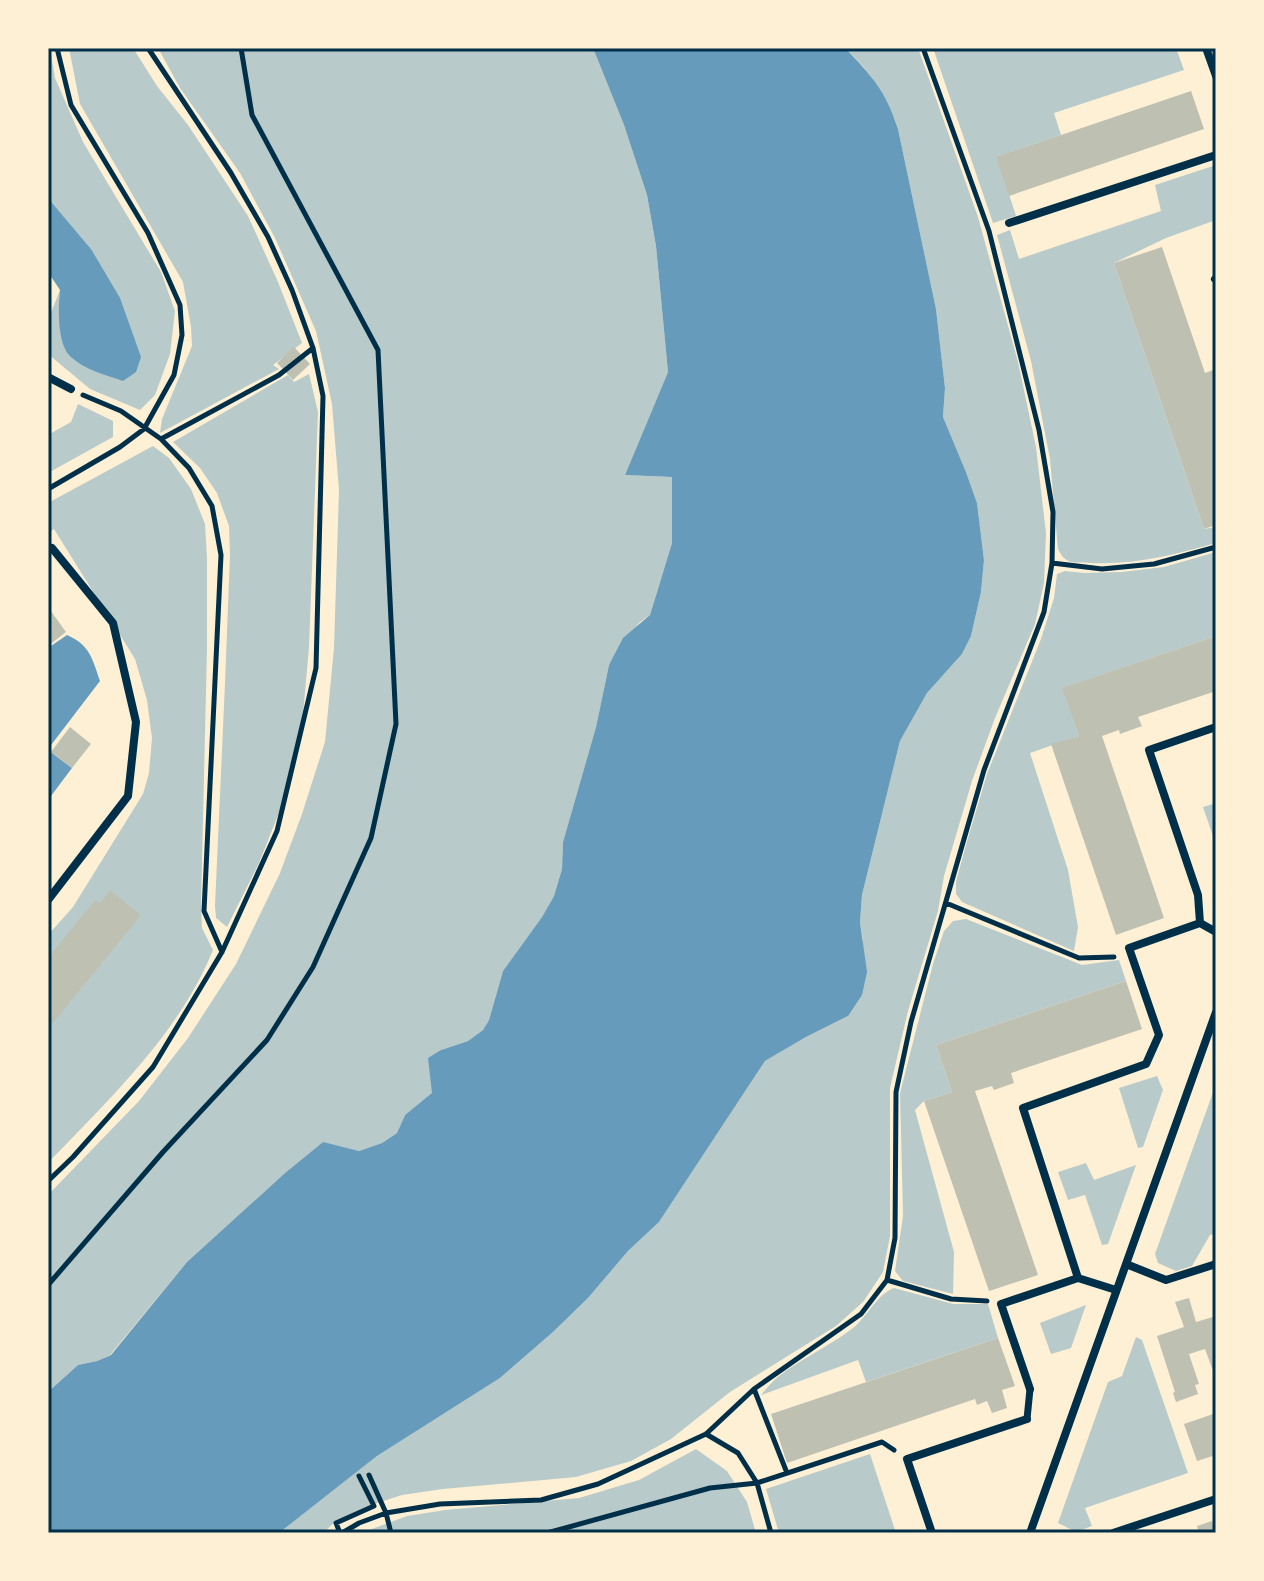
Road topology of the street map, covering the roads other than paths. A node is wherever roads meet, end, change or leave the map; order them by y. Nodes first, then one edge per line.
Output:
1 (1206, 48) edge
2 (1216, 76) edge
3 (1216, 155) edge
4 (1009, 223) dead end
5 (48, 377) edge
6 (71, 389) road end
7 (48, 551) edge
8 (1216, 727) edge
9 (48, 900) edge
10 (1200, 923) junction
11 (1216, 932) edge
12 (1216, 1012) edge
13 (1126, 1264) junction
14 (1216, 1264) edge
15 (1078, 1278) junction
16 (1116, 1290) junction
17 (1030, 1389) joint
18 (1027, 1419) joint
19 (1216, 1499) edge
20 (932, 1533) edge
21 (1030, 1533) edge
22 (1113, 1533) edge

1 - 2 street
3 - 4 street
5 - 6 street
7 - 9 street
8 - 10 street
10 - 11 street
10 - 15 street
12 - 13 street
13 - 14 street
13 - 16 street
15 - 16 street
15 - 17 street
16 - 21 street
17 - 18 street
18 - 20 street
19 - 22 street

